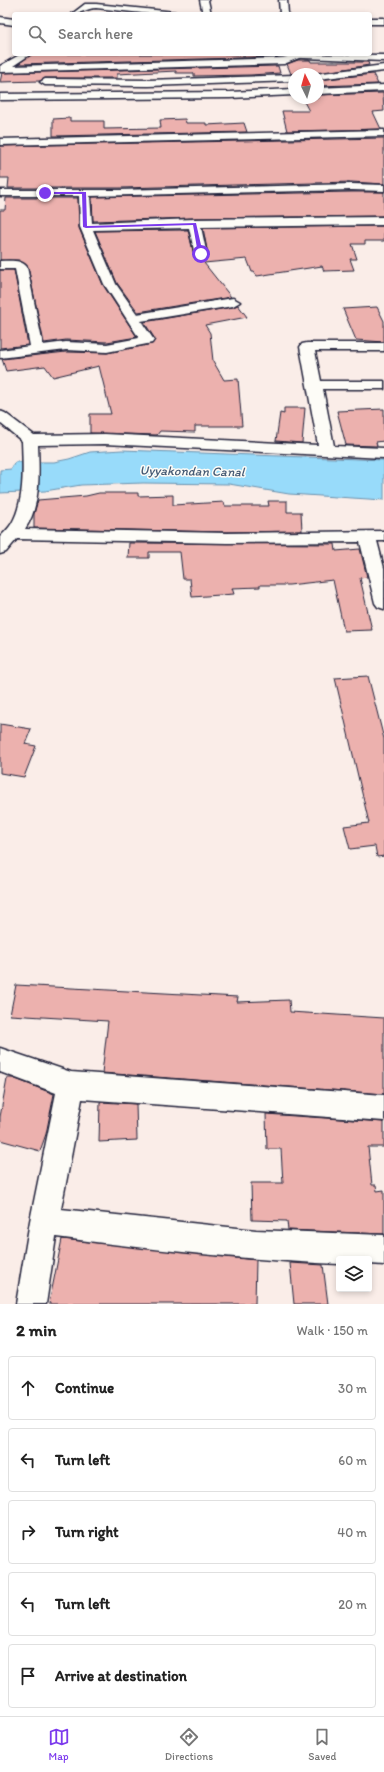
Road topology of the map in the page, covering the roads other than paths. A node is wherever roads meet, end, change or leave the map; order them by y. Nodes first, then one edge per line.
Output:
1 (204, 0) edge
2 (284, 0) edge
3 (80, 12) edge
4 (169, 12) edge
5 (207, 12) edge
6 (284, 12) edge
7 (0, 20) edge
8 (372, 21) edge
9 (384, 21) edge
10 (12, 22) edge
11 (24, 56) edge
12 (300, 56) joint
13 (384, 58) edge
14 (384, 68) edge
15 (0, 70) edge
16 (355, 72) junction
17 (324, 75) edge
18 (288, 78) edge
19 (32, 81) dead end
20 (384, 88) edge
21 (367, 89) junction
22 (324, 91) edge
23 (288, 92) edge
24 (0, 97) edge
25 (384, 133) edge
26 (0, 142) edge
27 (384, 188) edge
28 (0, 193) edge
29 (84, 193) junction
30 (384, 221) edge
31 (194, 223) junction
32 (86, 227) junction
33 (201, 254) dead end
34 (0, 265) edge
35 (234, 302) dead end
36 (132, 319) junction
37 (384, 347) edge
38 (37, 349) junction
39 (0, 354) edge
40 (314, 385) junction
41 (384, 385) edge
42 (0, 416) edge
43 (30, 440) junction
44 (327, 449) junction
45 (384, 452) edge
46 (10, 528) edge
47 (375, 536) edge
48 (0, 548) edge
49 (384, 603) edge
50 (0, 1060) edge
51 (71, 1085) junction
52 (384, 1108) edge
53 (44, 1220) junction
54 (384, 1250) edge
55 (31, 1304) edge

1 - 5 street
2 - 6 street
3 - 4 street
7 - 10 main road
8 - 9 street
11 - 15 street
12 - 13 main road
12 - 15 street
14 - 16 street
16 - 17 street
16 - 21 street
18 - 19 street
20 - 21 street
21 - 22 street
23 - 24 street
25 - 26 street
27 - 29 street
28 - 29 street
29 - 32 street
30 - 31 street
31 - 32 street
31 - 33 street
32 - 36 street
34 - 38 street
35 - 36 street
36 - 38 street
37 - 40 street
38 - 39 street
40 - 41 street
40 - 44 street
42 - 43 street
43 - 44 street
43 - 46 street
44 - 45 street
46 - 47 street
46 - 48 street
47 - 49 street
50 - 51 street
51 - 52 street
51 - 53 street
53 - 54 street
53 - 55 street

